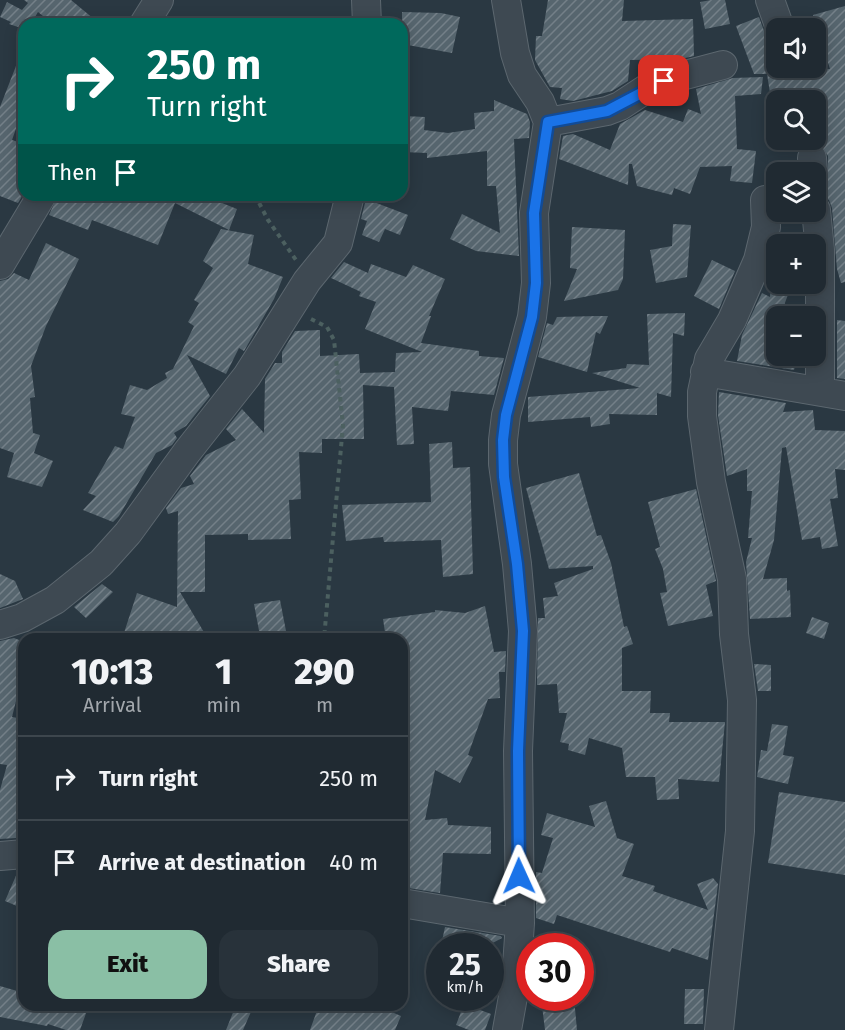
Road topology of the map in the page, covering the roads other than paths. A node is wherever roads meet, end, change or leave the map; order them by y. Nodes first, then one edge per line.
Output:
1 (159, 0) edge
2 (366, 0) edge
3 (506, 0) edge
4 (770, 0) edge
5 (148, 18) edge
6 (367, 18) edge
7 (776, 18) edge
8 (723, 65) dead end
9 (548, 122) junction
10 (765, 200) dead end
11 (38, 201) edge
12 (344, 201) edge
13 (817, 222) edge
14 (0, 265) edge
15 (705, 372) junction
16 (832, 393) edge
17 (0, 625) edge
18 (18, 854) edge
19 (0, 856) edge
20 (408, 904) edge
21 (520, 923) junction
22 (507, 1030) edge
23 (719, 1030) edge

1 - 5 street
2 - 6 street
3 - 9 street
4 - 7 street
8 - 9 street
9 - 21 street
10 - 15 street
11 - 14 street
12 - 17 street
13 - 16 street
15 - 16 street
15 - 23 street
18 - 19 street
20 - 21 street
21 - 22 street

